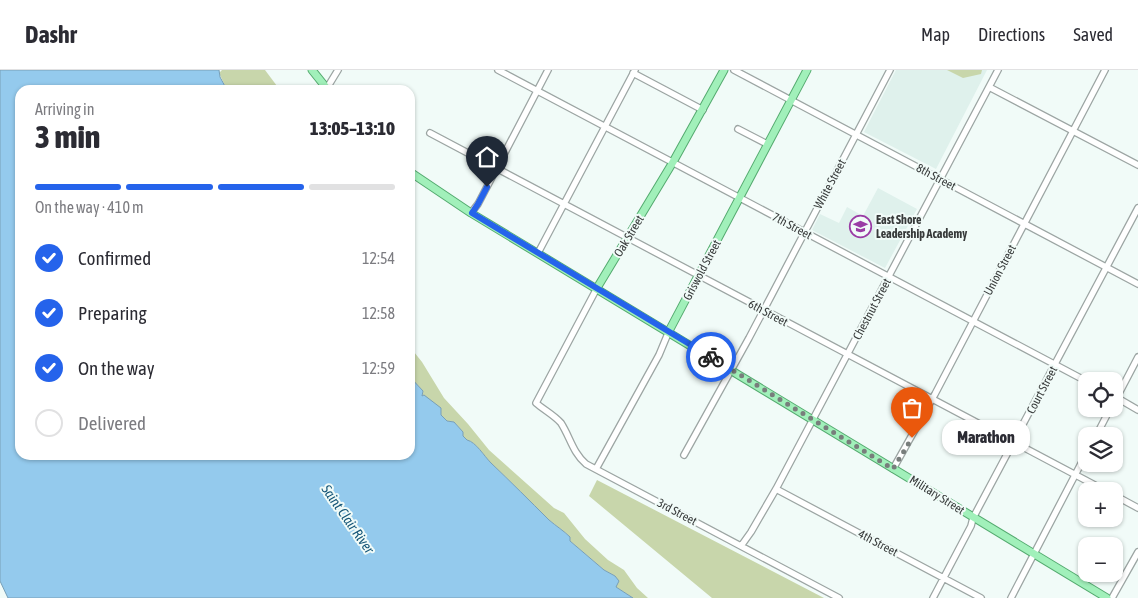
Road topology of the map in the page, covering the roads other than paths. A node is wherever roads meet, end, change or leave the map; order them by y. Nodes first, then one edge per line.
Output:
1 (312, 70) edge
2 (338, 70) edge
3 (498, 70) edge
4 (548, 70) edge
5 (724, 70) edge
6 (734, 70) edge
7 (807, 70) edge
8 (890, 70) edge
9 (998, 70) edge
10 (1105, 70) edge
11 (634, 72) edge
12 (325, 85) edge
13 (330, 85) edge
14 (989, 86) junction
15 (537, 91) junction
16 (791, 100) junction
17 (703, 110) junction
18 (605, 127) junction
19 (738, 129) dead end
20 (1073, 132) junction
21 (430, 133) dead end
22 (856, 135) junction
23 (767, 144) junction
24 (673, 162) junction
25 (1138, 165) edge
26 (496, 169) junction
27 (415, 175) edge
28 (940, 179) junction
29 (740, 198) junction
30 (564, 205) junction
31 (1138, 208) edge
32 (472, 213) junction
33 (1024, 224) junction
34 (805, 233) junction
35 (628, 238) junction
36 (538, 253) junction
37 (1107, 267) junction
38 (698, 276) junction
39 (889, 277) junction
40 (1138, 284) edge
41 (597, 288) junction
42 (764, 311) junction
43 (973, 322) junction
44 (670, 331) junction
45 (847, 355) junction
46 (1138, 357) edge
47 (1055, 365) junction
48 (732, 370) junction
49 (1078, 377) edge
50 (1123, 384) edge
51 (932, 399) junction
52 (536, 403) joint
53 (1123, 403) edge
54 (1138, 410) edge
55 (814, 419) junction
56 (1015, 443) junction
57 (684, 455) dead end
58 (596, 469) junction
59 (893, 469) junction
60 (1078, 469) edge
61 (1075, 475) junction
62 (1089, 482) edge
63 (776, 489) junction
64 (1123, 500) edge
65 (1138, 508) edge
66 (973, 518) junction
67 (741, 546) junction
68 (1138, 552) edge
69 (1033, 554) junction
70 (944, 578) junction
71 (839, 598) edge
72 (933, 598) edge
73 (981, 598) edge
74 (1011, 598) edge
75 (1107, 598) edge
76 (1112, 598) edge

1 - 12 main road
2 - 13 street
3 - 15 street, 7th Street
4 - 15 street
5 - 17 main road, Oak Street
6 - 16 street, 8th Street
7 - 16 main road, Griswold Street
8 - 22 street, White Street
9 - 14 street, Chestnut Street
10 - 20 street, Union Street
11 - 17 street
11 - 18 street
14 - 20 street
14 - 28 street, Chestnut Street
15 - 18 street, 7th Street
15 - 26 street
16 - 22 street, 8th Street
16 - 23 main road, Griswold Street
17 - 24 main road, Oak Street
18 - 24 street, 7th Street
18 - 30 street
19 - 23 street
20 - 25 street
20 - 33 street, Union Street
21 - 26 street, 6th Street
22 - 28 street, 8th Street
22 - 34 street, White Street
23 - 29 main road, Griswold Street
24 - 29 street, 7th Street
24 - 35 main road, Oak Street
26 - 30 street, 6th Street
26 - 32 street
27 - 32 main road, Military Street
28 - 33 street, 8th Street
28 - 39 street, Chestnut Street
29 - 34 street, 7th Street
29 - 38 main road, Griswold Street
30 - 35 street, 6th Street
30 - 36 street
31 - 37 street, Court Street
32 - 36 main road, Military Street
33 - 37 street, 8th Street
33 - 43 street, Union Street
34 - 39 street, 7th Street
34 - 42 street, White Street
35 - 38 street, 6th Street
35 - 41 main road, Oak Street
36 - 41 main road, Military Street
37 - 40 street, 8th Street
37 - 47 street, Court Street
38 - 42 street, 6th Street
38 - 44 main road, Griswold Street
39 - 43 street, 7th Street
39 - 45 street, Chestnut Street
41 - 44 main road, Military Street
41 - 52 street, Oak Street
42 - 45 street, 6th Street
42 - 48 street, White Street
43 - 47 street, 7th Street
43 - 51 street, Union Street
44 - 48 main road, Military Street
44 - 58 street, Griswold Street
45 - 51 street, 6th Street
45 - 55 street, Chestnut Street
46 - 50 street
47 - 49 street, 7th Street
47 - 56 street, Court Street
48 - 55 main road, Military Street
48 - 57 street, White Street
51 - 56 street, 6th Street
51 - 59 street, Union Street
52 - 58 street, 3rd Street
53 - 54 street
55 - 59 main road, Military Street
55 - 63 street, Chestnut Street
56 - 61 street, 6th Street
56 - 66 street, Court Street
58 - 67 street, 3rd Street
59 - 66 main road, Military Street
60 - 61 street
61 - 62 street, 6th Street
61 - 69 street
63 - 67 street, Chestnut Street
63 - 70 street, 4th Street
64 - 65 street
66 - 69 main road, Military Street
66 - 70 street, Court Street
67 - 71 street, 3rd Street
68 - 76 street
69 - 74 street
69 - 75 main road, Military Street
70 - 72 street, Court Street
70 - 73 street, 4th Street

